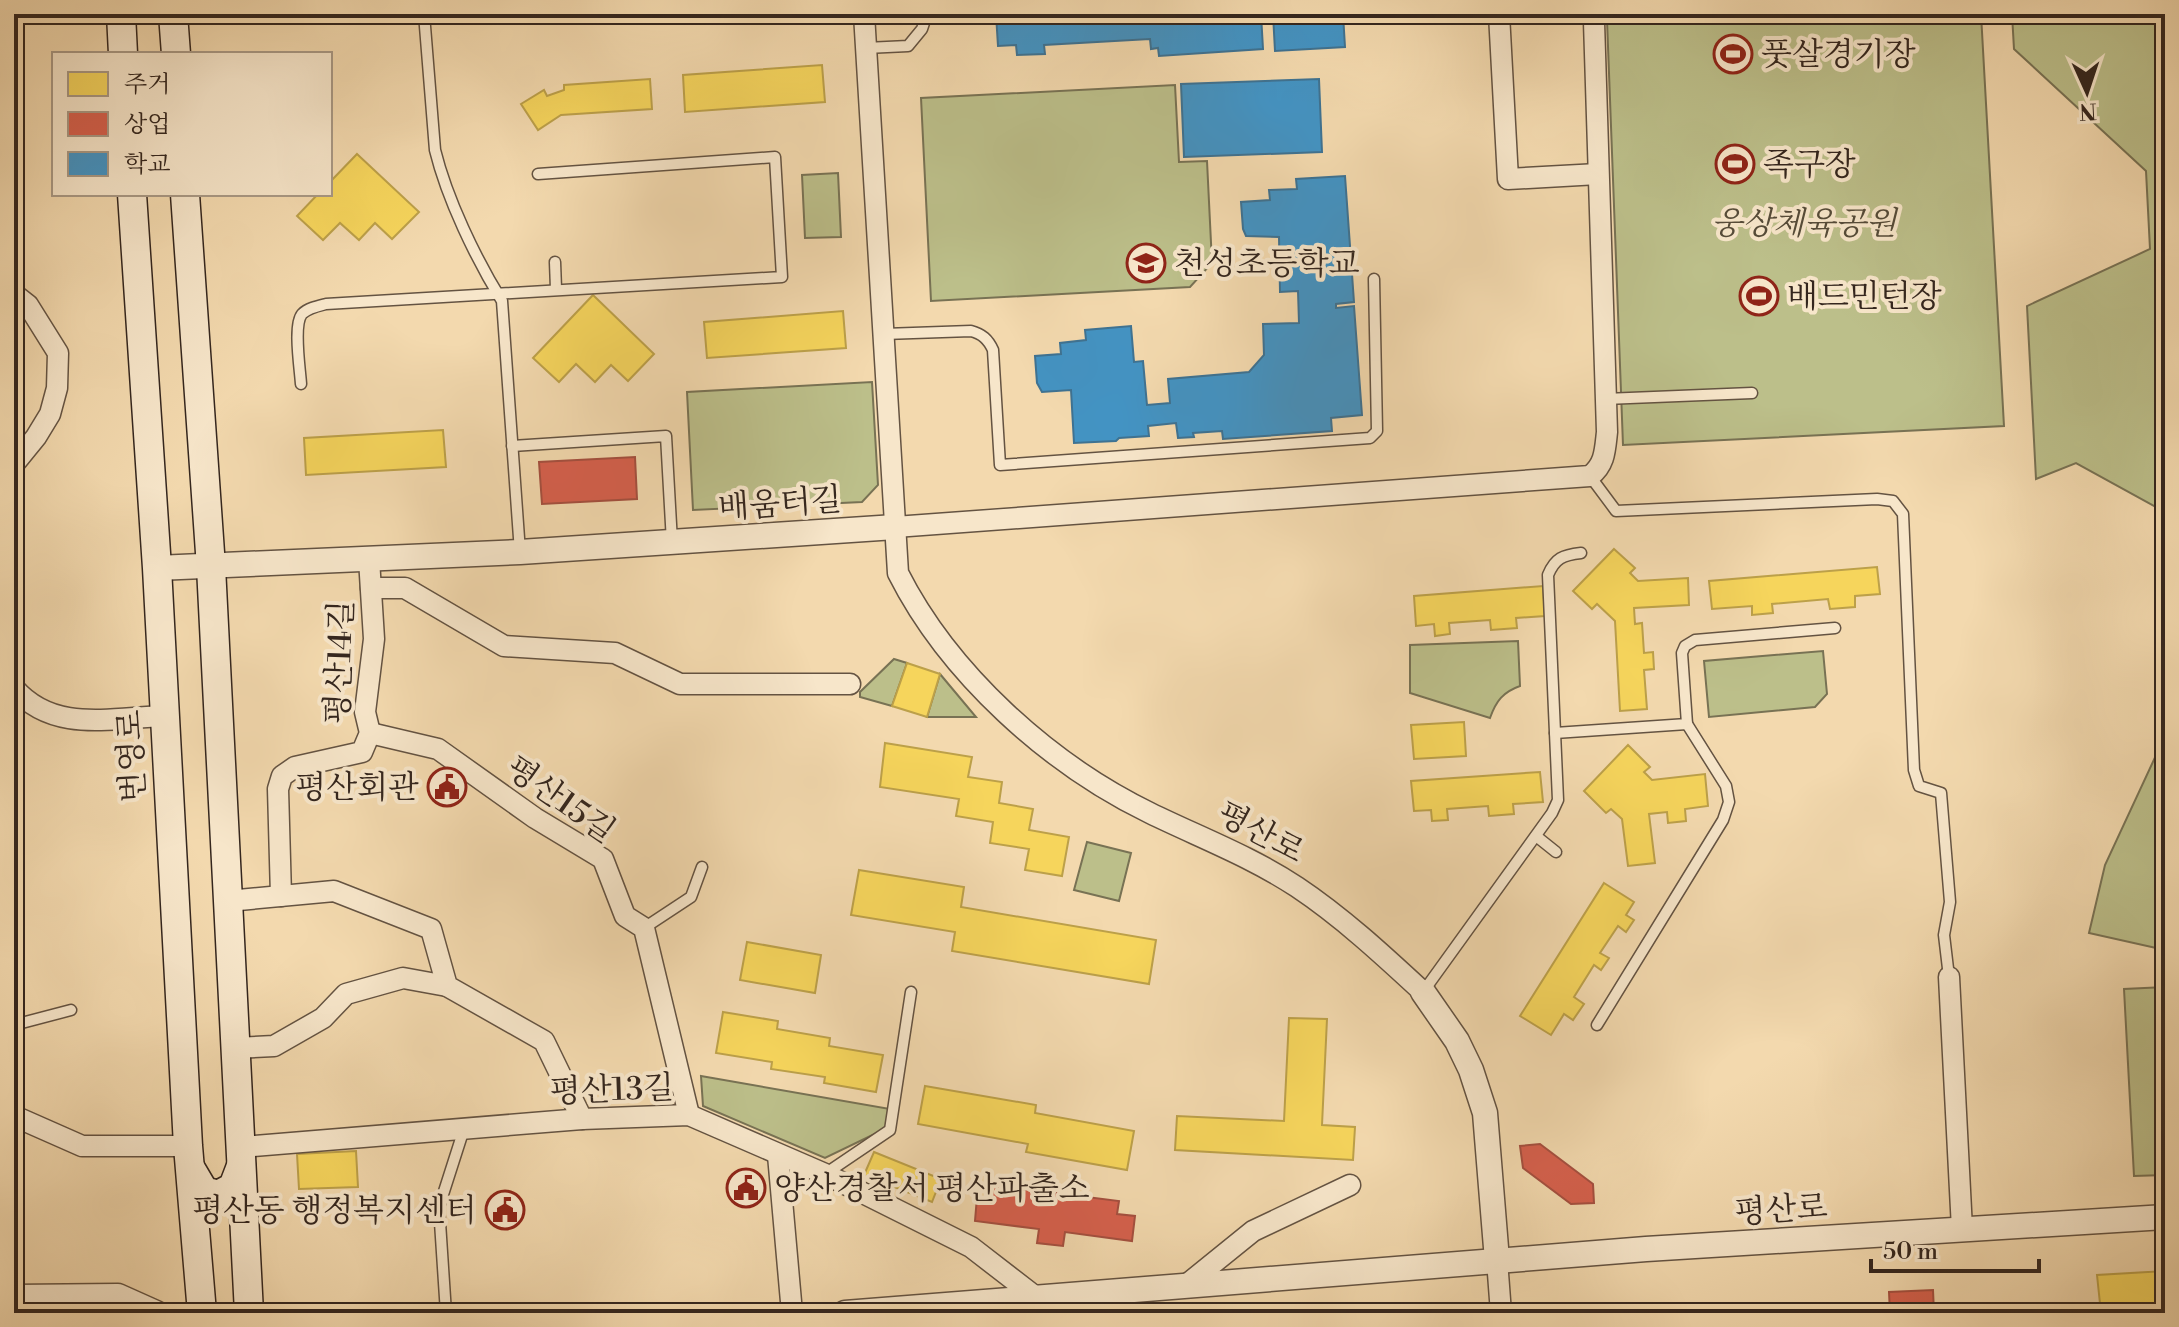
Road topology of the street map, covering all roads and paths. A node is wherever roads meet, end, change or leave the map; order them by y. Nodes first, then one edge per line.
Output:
1 (121, 14) edge
2 (173, 14) edge
3 (424, 14) edge
4 (864, 14) edge
5 (927, 14) edge
6 (1499, 14) edge
7 (1591, 14) edge
8 (866, 48) junction
9 (123, 52) edge
10 (176, 52) edge
11 (538, 174) dead end
12 (1598, 174) junction
13 (132, 196) edge
14 (185, 196) edge
15 (555, 262) dead end
16 (1374, 279) dead end
17 (556, 289) junction
18 (497, 292) junction
19 (14, 294) edge
20 (884, 334) junction
21 (301, 384) dead end
22 (1752, 393) dead end
23 (1605, 399) junction
24 (512, 446) junction
25 (14, 464) edge
26 (1590, 476) junction
27 (895, 527) junction
28 (672, 542) junction
29 (520, 552) junction
30 (1581, 553) dead end
31 (369, 559) junction
32 (211, 567) junction
33 (157, 568) junction
34 (371, 588) junction
35 (1835, 628) dead end
36 (850, 684) dead end
37 (14, 688) edge
38 (163, 716) junction
39 (1687, 724) junction
40 (370, 733) junction
41 (1555, 733) junction
42 (1536, 836) junction
43 (1556, 852) dead end
44 (702, 867) dead end
45 (281, 896) junction
46 (228, 901) junction
47 (644, 928) junction
48 (1949, 977) joint
49 (447, 986) junction
50 (911, 992) dead end
51 (1423, 992) junction
52 (71, 1010) dead end
53 (14, 1025) edge
54 (1597, 1025) dead end
55 (235, 1048) junction
56 (689, 1115) junction
57 (14, 1116) edge
58 (582, 1119) junction
59 (465, 1128) junction
60 (778, 1155) junction
61 (241, 1156) junction
62 (189, 1158) junction
63 (825, 1174) junction
64 (1350, 1185) dead end
65 (2165, 1217) edge
66 (1962, 1229) junction
67 (1497, 1260) junction
68 (1185, 1286) junction
69 (14, 1297) edge
70 (1037, 1305) edge
71 (156, 1313) edge
72 (202, 1313) edge
73 (249, 1313) edge
74 (446, 1313) edge
75 (792, 1313) edge
76 (845, 1313) edge
77 (1501, 1313) edge

1 - 9 main road
2 - 10 main road
3 - 18 lane
4 - 8 street
5 - 8 lane
6 - 12 street
7 - 12 street
8 - 20 street
11 - 17 lane
12 - 23 street
13 - 33 main road, 번영로
14 - 32 main road
15 - 17 lane
16 - 20 lane
17 - 18 lane
18 - 21 lane
18 - 24 lane
19 - 25 street
20 - 27 street
22 - 23 lane
23 - 26 street
24 - 28 lane
24 - 29 lane
26 - 27 street
26 - 48 lane
27 - 28 street, 배움터길
27 - 51 street, 평산로
28 - 29 street, 배움터길
29 - 31 street, 배움터길
30 - 41 lane
31 - 32 street, 배움터길
31 - 34 street, 평산14길
32 - 33 street, 배움터길
32 - 46 main road
33 - 38 main road, 번영로
34 - 36 street
34 - 40 street, 평산14길
35 - 39 lane
37 - 38 street
38 - 62 main road, 번영로
39 - 41 lane
39 - 54 lane
40 - 45 street, 평산14길
40 - 47 street, 평산15길
41 - 42 lane
42 - 43 lane
42 - 51 lane
44 - 47 lane
45 - 46 street
45 - 49 street
46 - 55 main road
47 - 56 street, 평산15길
48 - 66 street
49 - 55 street
49 - 58 street
50 - 63 lane
51 - 67 street, 평산로
52 - 53 lane
55 - 61 main road
56 - 58 street, 평산13길
56 - 60 street, 평산13길
57 - 62 street
58 - 59 street, 평산13길
59 - 61 street, 평산13길
59 - 74 lane
60 - 63 street, 평산13길
60 - 75 street
61 - 62 main road
61 - 73 main road
62 - 72 main road, 번영로
63 - 70 street, 평산13길
64 - 68 street
65 - 66 street, 평산로
66 - 67 street, 평산로
67 - 68 street, 평산로
67 - 77 street, 평산로
68 - 70 street, 평산로
69 - 71 street
70 - 76 street, 평산로

